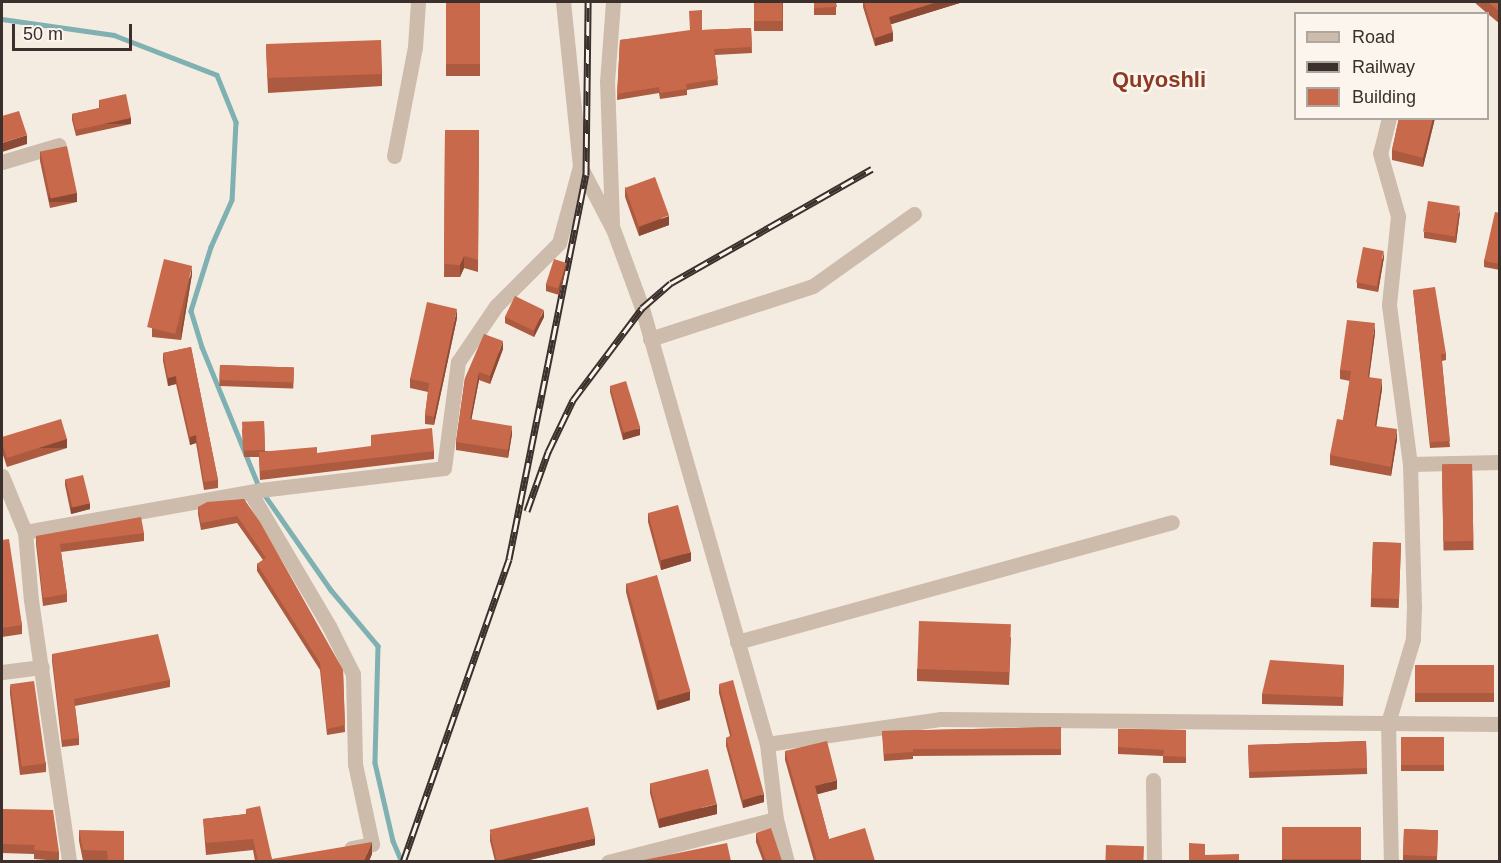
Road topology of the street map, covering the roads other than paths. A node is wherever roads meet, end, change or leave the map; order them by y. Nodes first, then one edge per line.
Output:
1 (418, 2) edge
2 (563, 2) edge
3 (613, 2) edge
4 (1388, 120) edge
5 (59, 145) edge
6 (394, 156) dead end
7 (2, 162) edge
8 (580, 166) junction
9 (914, 214) dead end
10 (613, 229) junction
11 (650, 339) junction
12 (1500, 462) edge
13 (1410, 464) junction
14 (2, 476) edge
15 (250, 492) junction
16 (1172, 522) dead end
17 (25, 532) junction
18 (737, 642) junction
19 (42, 667) junction
20 (2, 672) edge
21 (1388, 723) junction
22 (1500, 724) edge
23 (767, 744) junction
24 (1153, 780) dead end
25 (776, 819) junction
26 (339, 850) edge
27 (69, 861) edge
28 (608, 861) edge
29 (787, 861) edge
30 (1154, 861) edge
31 (1391, 861) edge

1 - 6 street
2 - 8 street
3 - 10 street
4 - 13 street
5 - 7 street
8 - 10 street
8 - 15 street
9 - 11 street
10 - 11 street
11 - 18 street
12 - 13 street
13 - 21 street
14 - 17 street
15 - 17 street
15 - 26 street
16 - 18 street
17 - 19 street
18 - 23 street
19 - 20 street
19 - 27 street
21 - 22 street
21 - 23 street
21 - 31 street
23 - 25 street
24 - 30 street
25 - 28 street
25 - 29 street

